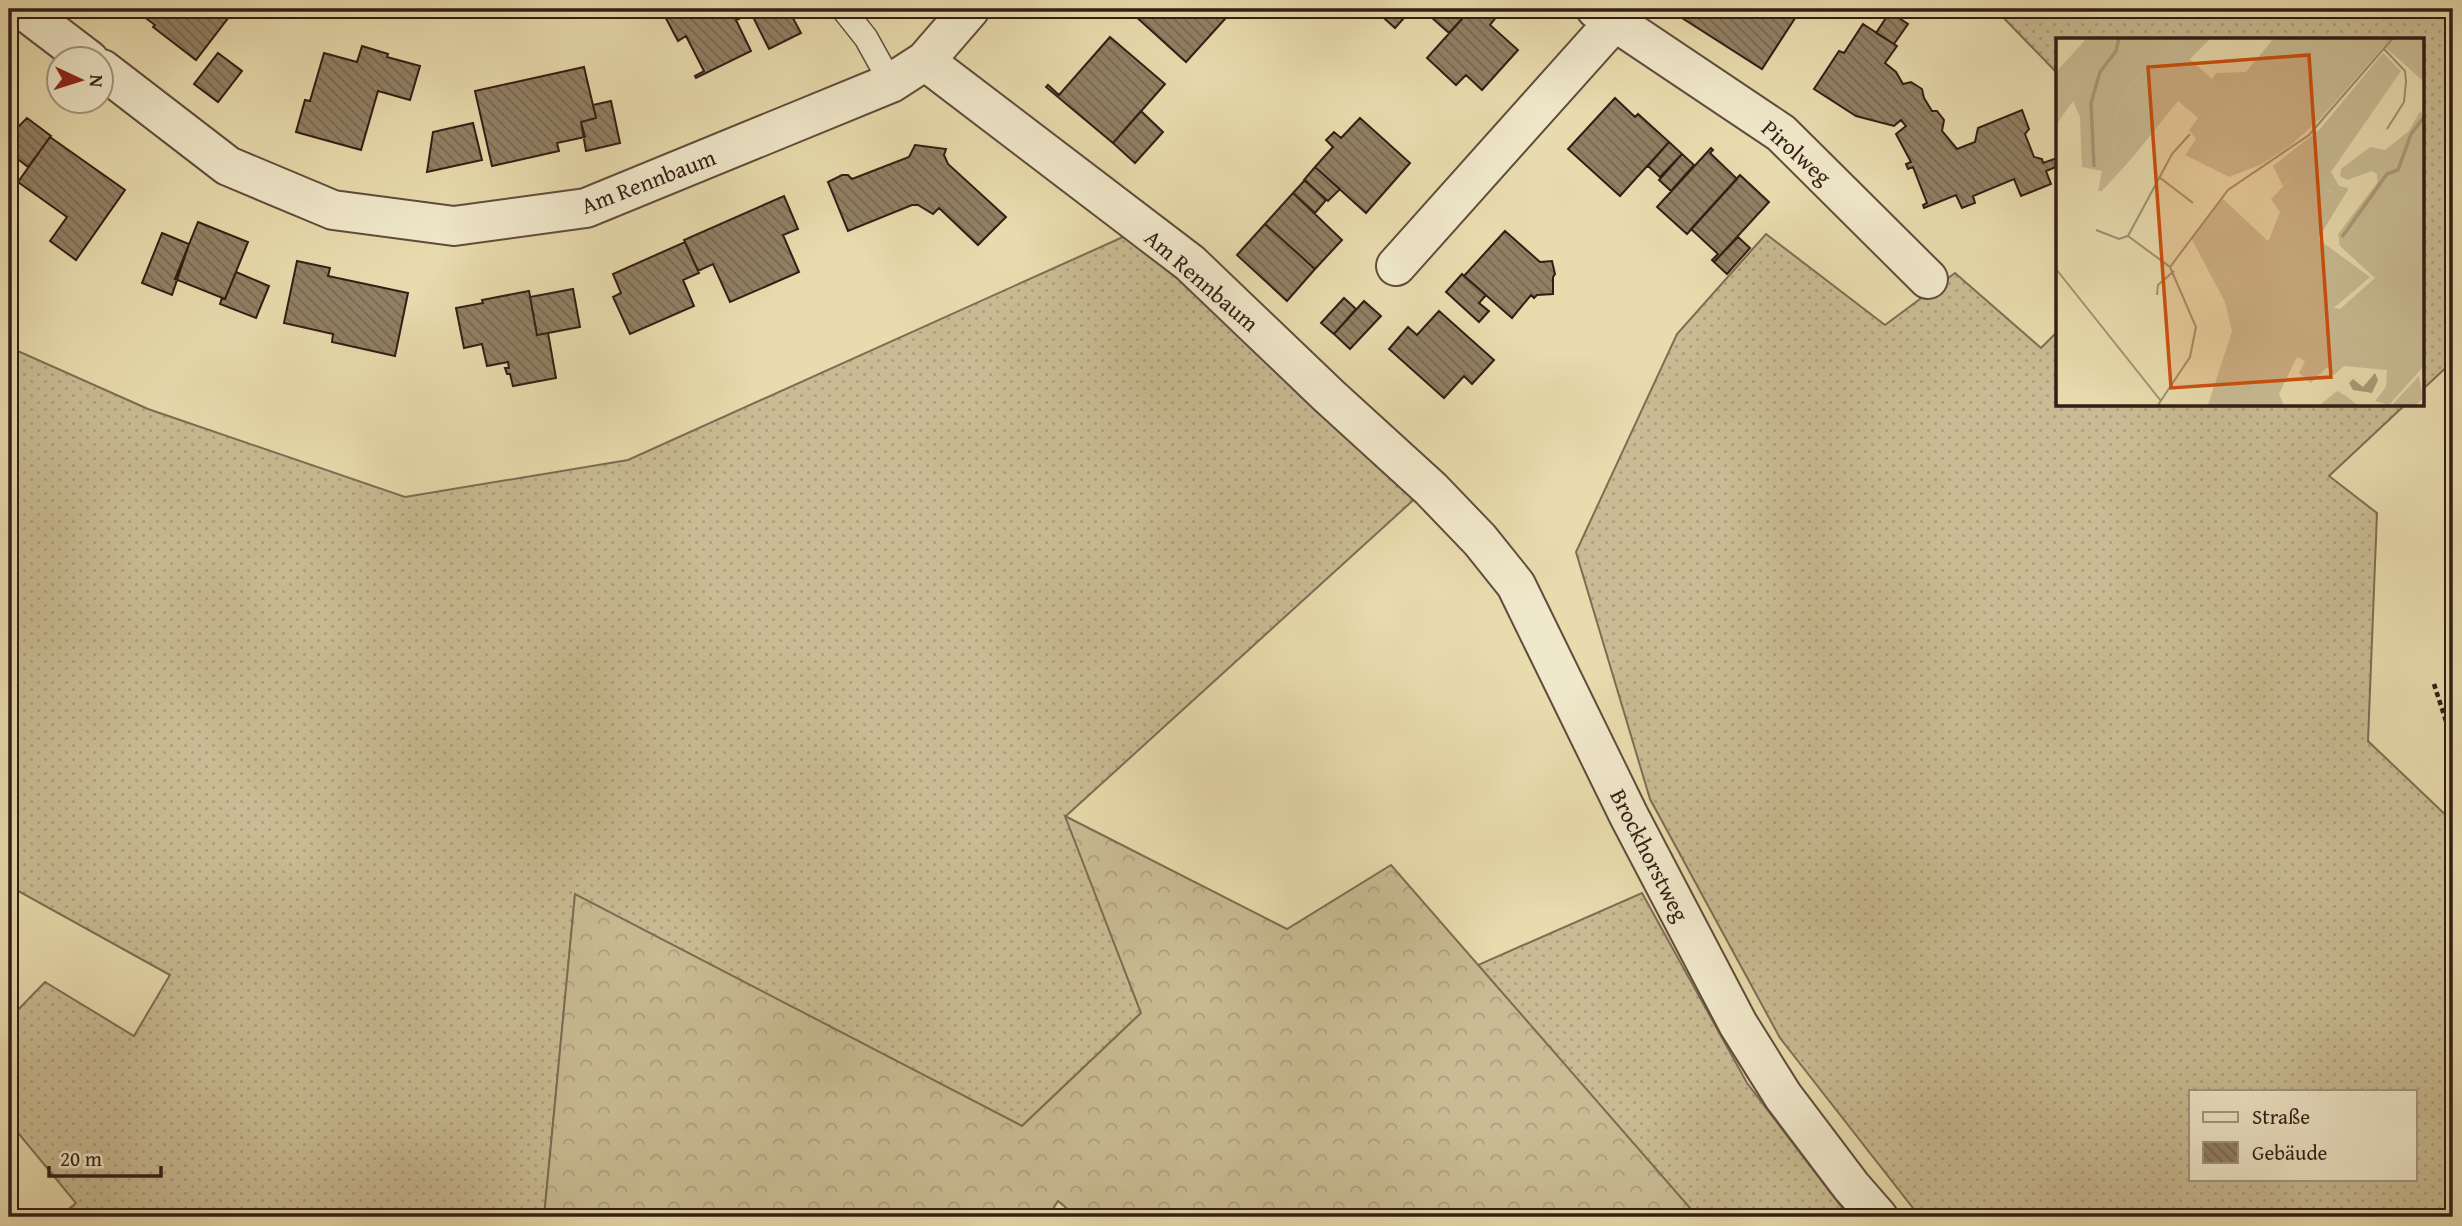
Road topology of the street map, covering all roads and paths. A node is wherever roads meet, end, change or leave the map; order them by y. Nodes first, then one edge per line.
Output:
1 (22, 9) edge
2 (843, 9) edge
3 (970, 9) edge
4 (1606, 15) edge
5 (71, 46) edge
6 (925, 61) junction
7 (116, 80) edge
8 (891, 83) junction
9 (1396, 267) dead end
10 (1928, 279) dead end
11 (1431, 489) joint
12 (2434, 684) dead end
13 (2453, 743) edge
14 (1878, 1217) edge

1 - 5 street
2 - 8 lane
3 - 6 street, Am Rennbaum
4 - 9 street, Pirolweg
4 - 10 street, Pirolweg
6 - 8 street, Am Rennbaum
6 - 11 street, Am Rennbaum
7 - 8 street, Am Rennbaum
11 - 14 street, Brockhorstweg
12 - 13 path

